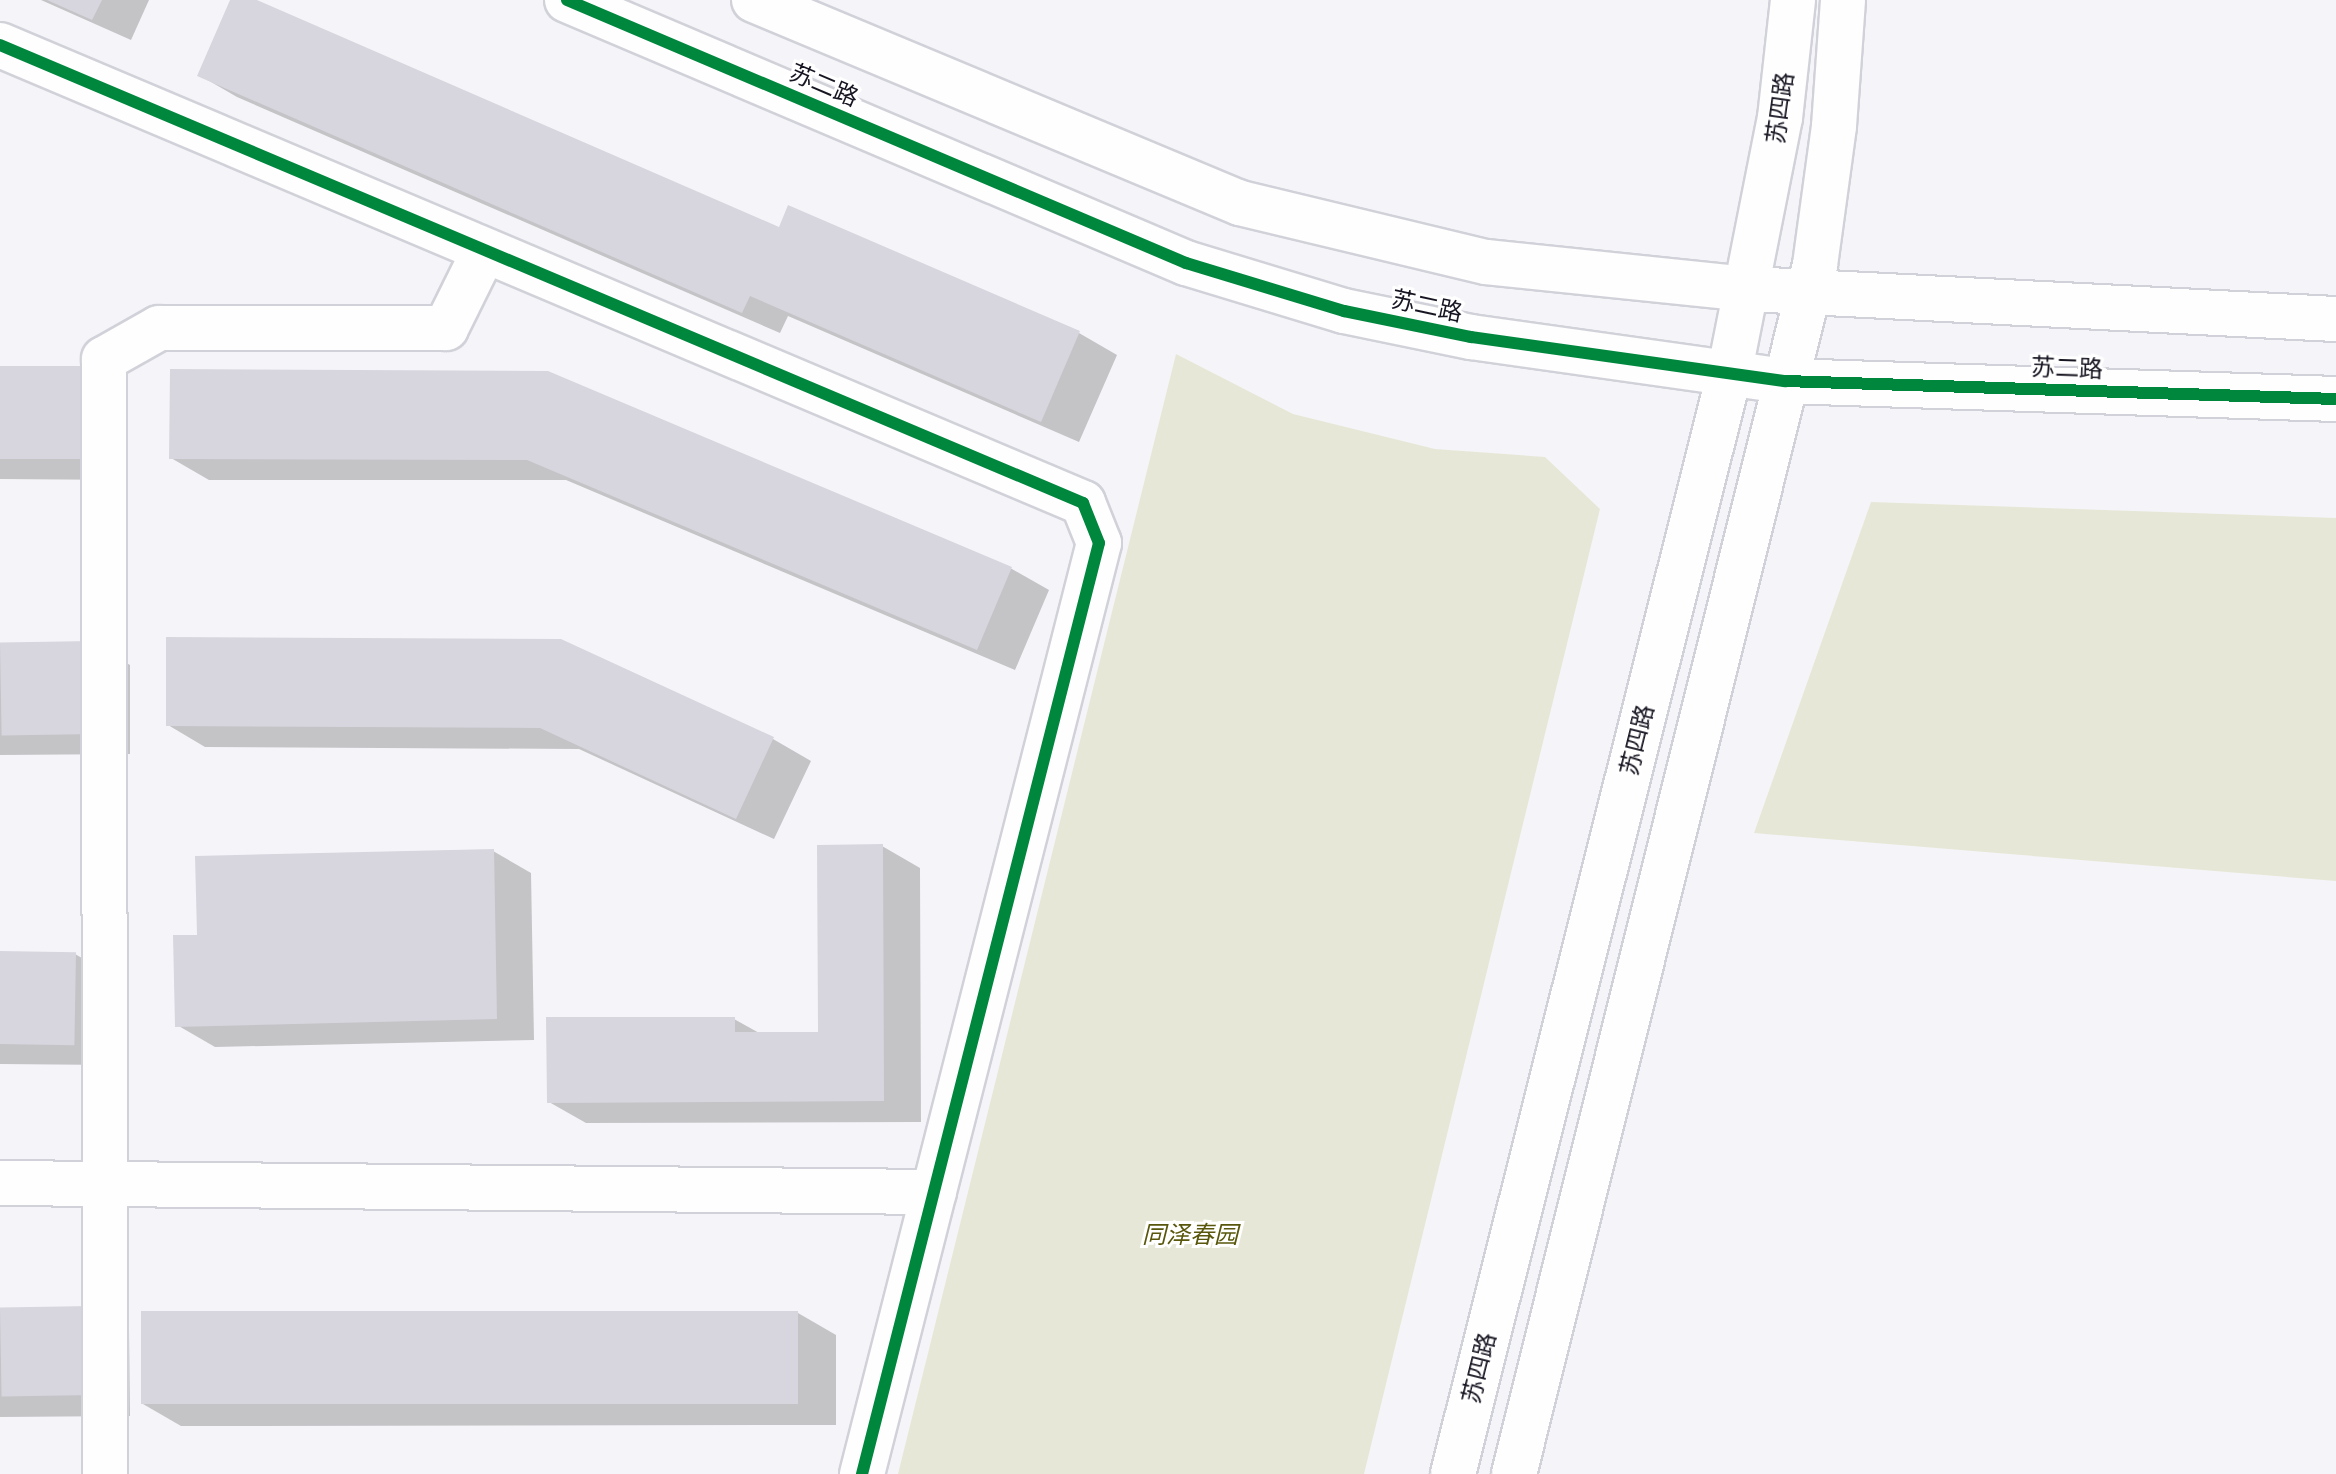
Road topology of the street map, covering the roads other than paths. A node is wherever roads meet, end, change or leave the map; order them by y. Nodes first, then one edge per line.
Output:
1 (567, 0) edge
2 (754, 0) edge
3 (1793, 0) edge
4 (1843, 0) edge
5 (0, 45) edge
6 (484, 251) junction
7 (1749, 289) junction
8 (1808, 292) junction
9 (2336, 319) edge
10 (1729, 375) junction
11 (1785, 381) junction
12 (2336, 399) edge
13 (0, 1183) edge
14 (105, 1184) junction
15 (934, 1192) junction
16 (105, 1474) edge
17 (862, 1474) edge
18 (1453, 1474) edge
19 (1514, 1474) edge

1 - 10 street, 苏二路
2 - 7 street
3 - 7 street, 苏四路
4 - 8 street
5 - 6 street
6 - 14 street
6 - 15 street
7 - 8 street
7 - 10 street, 苏四路
8 - 9 street
8 - 11 street
10 - 11 street, 苏二路
10 - 18 street, 苏四路
11 - 12 street, 苏二路
11 - 19 street
13 - 14 street
14 - 15 street
14 - 16 street
15 - 17 street

